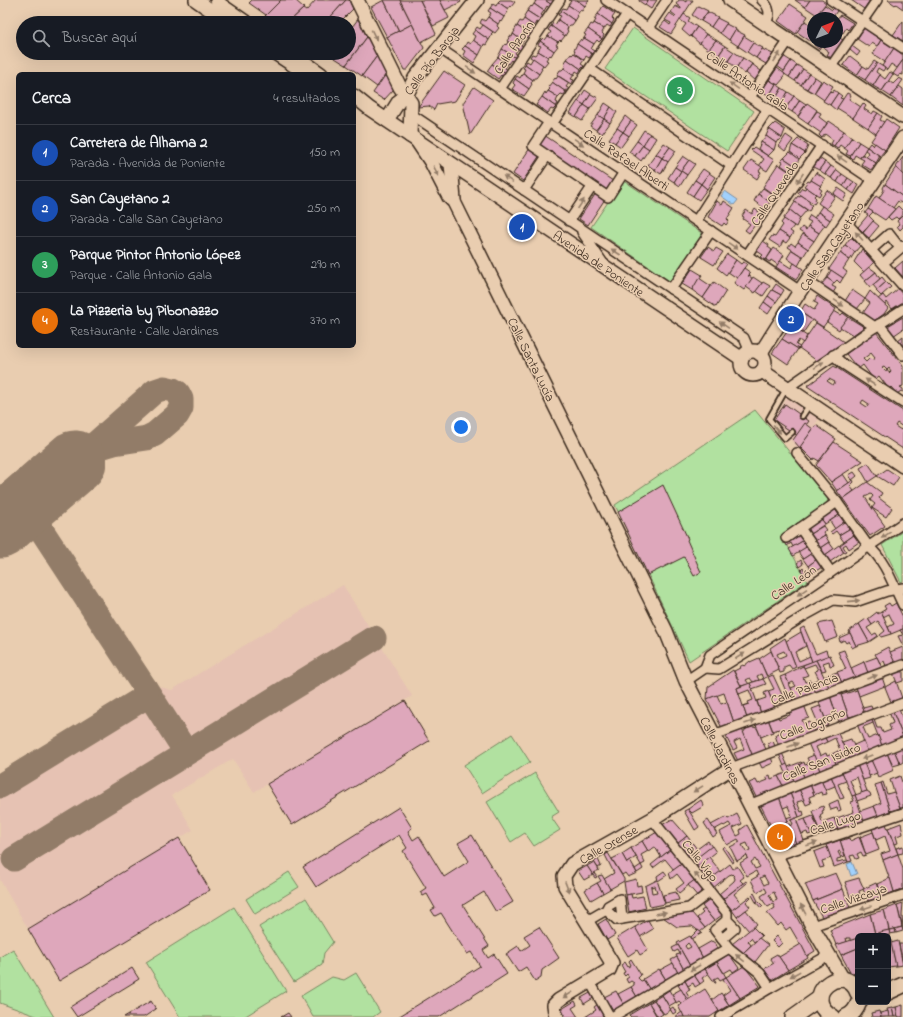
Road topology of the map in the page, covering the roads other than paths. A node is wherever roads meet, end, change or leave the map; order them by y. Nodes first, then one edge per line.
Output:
1 (196, 0) edge
2 (204, 0) edge
3 (217, 0) edge
4 (560, 0) edge
5 (606, 0) edge
6 (667, 0) edge
7 (762, 0) edge
8 (832, 0) edge
9 (877, 0) edge
10 (361, 1) edge
11 (475, 1) edge
12 (737, 2) edge
13 (627, 14) junction
14 (219, 16) edge
15 (224, 16) edge
16 (237, 16) edge
17 (862, 21) junction
18 (765, 24) junction
19 (648, 28) junction
20 (789, 40) junction
21 (439, 48) junction
22 (903, 48) edge
23 (286, 60) edge
24 (301, 60) edge
25 (830, 68) junction
26 (590, 69) junction
27 (304, 72) edge
28 (318, 72) edge
29 (500, 89) junction
30 (406, 96) junction
31 (750, 97) junction
32 (356, 98) edge
33 (356, 103) edge
34 (370, 109) junction
35 (768, 109) junction
36 (411, 114) junction
37 (903, 117) edge
38 (387, 120) junction
39 (550, 123) junction
40 (414, 138) junction
41 (903, 138) edge
42 (822, 145) junction
43 (547, 156) junction
44 (452, 164) junction
45 (732, 166) junction
46 (624, 172) junction
47 (474, 179) junction
48 (874, 181) junction
49 (592, 187) junction
50 (453, 189) junction
51 (524, 190) junction
52 (454, 202) junction
53 (569, 221) junction
54 (696, 221) junction
55 (846, 222) junction
56 (580, 228) junction
57 (711, 231) junction
58 (902, 247) edge
59 (871, 250) junction
60 (747, 256) junction
61 (883, 263) junction
62 (606, 267) junction
63 (803, 286) junction
64 (903, 286) edge
65 (671, 289) junction
66 (903, 309) edge
67 (877, 325) junction
68 (751, 355) junction
69 (833, 355) junction
70 (903, 355) edge
71 (762, 371) junction
72 (787, 388) junction
73 (903, 403) edge
74 (810, 404) junction
75 (802, 416) dead end
76 (792, 432) dead end
77 (797, 453) dead end
78 (903, 466) edge
79 (837, 502) junction
80 (610, 516) joint
81 (903, 523) edge
82 (800, 528) junction
83 (786, 538) dead end
84 (869, 547) junction
85 (831, 572) junction
86 (899, 589) edge
87 (903, 605) edge
88 (903, 665) edge
89 (705, 668) junction
90 (686, 681) junction
91 (903, 703) edge
92 (714, 735) junction
93 (903, 742) edge
94 (731, 768) junction
95 (749, 805) junction
96 (903, 814) edge
97 (652, 819) junction
98 (775, 856) junction
99 (710, 892) junction
100 (903, 895) edge
101 (606, 910) junction
102 (622, 919) junction
103 (587, 922) junction
104 (812, 926) junction
105 (729, 948) junction
106 (829, 955) junction
107 (590, 982) junction
108 (853, 985) edge
109 (770, 988) junction
110 (820, 998) junction
111 (624, 1014) edge
112 (830, 1015) edge
113 (557, 1017) edge
114 (611, 1017) edge
115 (721, 1017) edge
116 (792, 1017) edge
117 (808, 1017) edge

1 - 14 main road
2 - 15 main road
3 - 16 main road
4 - 29 street, Calle Azorín
5 - 13 street, Calle Antonio Gala
6 - 19 street
7 - 18 street
8 - 17 street
9 - 17 street
10 -> 30 main road
11 - 21 main road, Calle Pío Baroja
12 - 18 main road
13 - 19 street, Calle Antonio Gala
13 - 26 street
17 - 22 street
17 - 25 street
18 - 20 main road
31 -> 19 street, Calle Antonio Gala
20 - 25 main road
31 -> 20 street
21 -> 29 street, Calle Rafael Alberti
21 - 30 main road, Calle Pío Baroja
23 - 27 main road
24 - 28 main road
25 - 37 main road
26 - 39 street
26 - 45 street
29 - 39 street, Calle Rafael Alberti
30 - 36 main road
30 - 38 main road, Calle Pío Baroja
31 - 35 street, Calle Antonio Gala
32 - 34 main road
33 - 34 main road
34 - 38 main road, Avenida de Poniente
35 - 42 street, Calle Antonio Gala
35 - 45 street
36 - 40 main road
51 -> 36 street, Avenida de Poniente
38 - 40 main road, Avenida de Poniente
39 - 43 street
39 -> 46 street, Calle Rafael Alberti
40 - 44 main road, Avenida de Poniente
40 -> 52 main road, Calle Santa Lucía
41 - 48 main road, Calle San Cayetano
48 -> 42 street, Calle Antonio Gala
42 -> 60 street, Calle Quevedo
43 - 49 street
43 - 51 street
44 - 47 main road, Avenida de Poniente
44 - 50 main road, Calle Santa Lucía
45 - 54 street
46 - 49 street
46 - 54 street, Calle Rafael Alberti
47 - 50 main road
47 - 62 main road, Avenida de Poniente
48 - 55 main road, Calle San Cayetano
53 -> 49 street, Avenida de Poniente
50 - 52 main road, Calle Santa Lucía
51 - 53 street, Avenida de Poniente
52 - 80 main road, Calle Santa Lucía
53 - 56 street, Avenida de Poniente
54 - 57 street, Calle Rafael Alberti
59 -> 55 street
55 - 63 main road, Calle San Cayetano
56 - 62 street
65 -> 56 street, Avenida de Poniente
57 -> 60 street, Calle Rafael Alberti
57 - 65 street
58 - 59 street
58 - 61 street
59 - 61 street
60 - 63 street, Calle Rafael Alberti
61 - 64 street
62 - 68 main road, Avenida de Poniente
63 -> 67 street, Calle Rafael Alberti
63 - 68 main road, Calle San Cayetano
68 -> 65 street, Avenida de Poniente
66 - 67 street
67 - 69 street
67 - 70 street, Calle Rafael Alberti
68 - 71 main road
68 - 71 main road
72 -> 69 street
73 -> 69 street
71 - 72 main road
72 - 74 main road
72 -> 76 lane
74 - 75 lane
74 - 78 main road
77 - 79 street
79 - 82 street
79 - 84 street
80 - 90 main road, Calle Jardines
81 -> 84 street, Calle León
82 - 83 street
82 - 85 street
84 - 85 street, Calle León
84 - 86 street
85 -> 89 street, Calle León
86 - 87 street
89 -> 86 street, Calle León
92 -> 88 street, Calle Palencia
89 - 90 street, Calle León
90 - 92 main road, Calle Jardines
94 -> 91 street, Calle Logroño
92 - 94 main road, Calle Jardines
93 -> 95 street, Calle San Isidro
94 - 95 main road, Calle Jardines
94 -> 97 main road, Calle Orense
95 - 98 main road, Calle Jardines
98 -> 96 street, Calle Lugo
99 -> 97 street, Calle Vigo
97 -> 103 main road, Calle Orense
104 -> 98 main road, Calle Jardines
102 -> 99 street
99 - 105 street, Calle Vigo
100 -> 104 street, Calle Vizcaya
101 - 102 street
101 - 102 street
101 - 103 street
103 - 107 main road, Calle Orense
104 - 106 main road, Calle Jardines
109 -> 105 street, Calle Vigo
105 -> 111 street
106 - 108 main road, Calle Jardines
106 -> 109 street
107 -> 113 main road, Calle Orense
107 - 114 street
108 - 110 main road
109 - 115 street
110 - 112 main road
110 - 116 main road
111 - 114 street
112 - 117 main road

